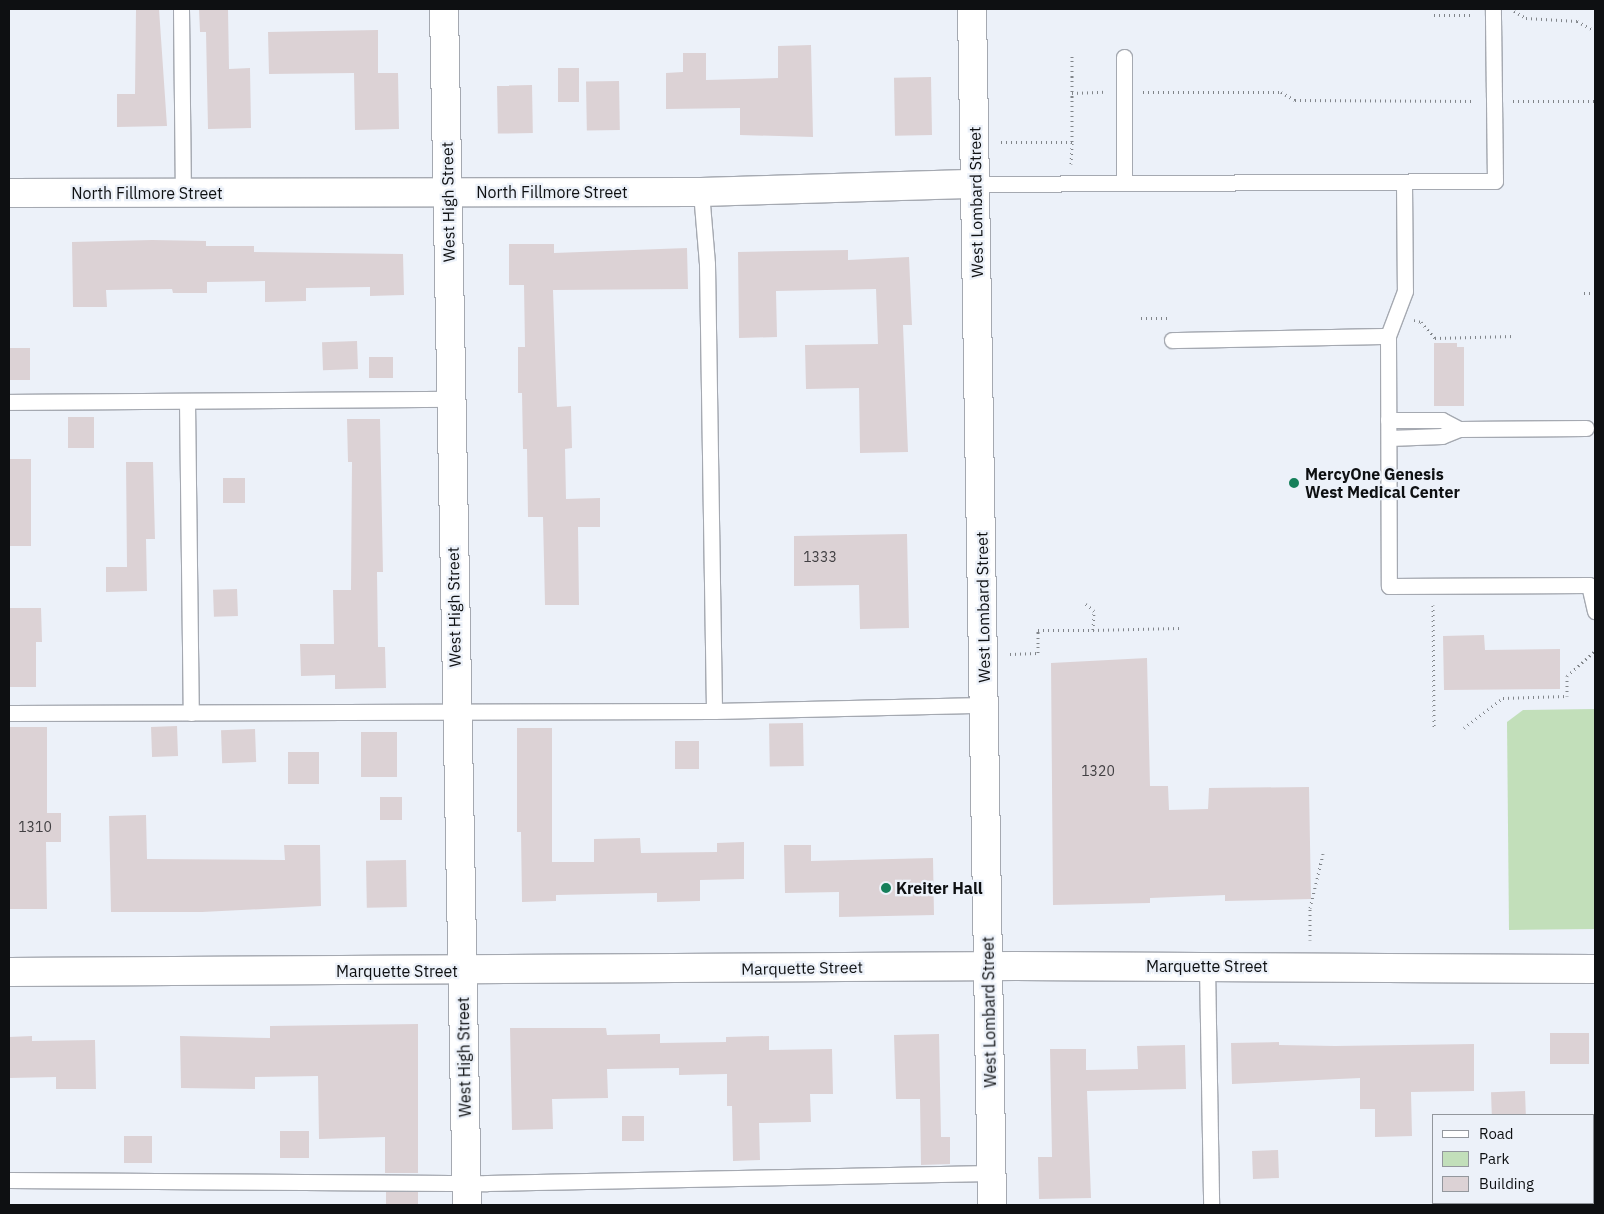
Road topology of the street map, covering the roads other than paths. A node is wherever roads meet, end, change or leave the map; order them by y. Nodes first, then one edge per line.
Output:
1 (181, 9) edge
2 (444, 9) edge
3 (972, 9) edge
4 (1493, 9) edge
5 (1124, 57) dead end
6 (1124, 183) junction
7 (1404, 183) junction
8 (976, 184) junction
9 (447, 192) junction
10 (701, 192) junction
11 (9, 193) edge
12 (183, 193) junction
13 (1388, 336) junction
14 (1172, 340) dead end
15 (451, 399) junction
16 (188, 401) junction
17 (9, 402) edge
18 (1388, 420) junction
19 (1586, 428) dead end
20 (1459, 429) junction
21 (1389, 438) junction
22 (1595, 611) edge
23 (984, 705) junction
24 (714, 711) junction
25 (456, 712) junction
26 (9, 713) edge
27 (191, 713) junction
28 (989, 966) junction
29 (1207, 966) junction
30 (1595, 969) edge
31 (462, 971) junction
32 (9, 972) edge
33 (991, 1174) junction
34 (9, 1180) edge
35 (467, 1194) edge
36 (1498, 1204) edge
37 (992, 1205) edge
38 (1211, 1205) edge
39 (1456, 1205) edge

1 - 12 lane
2 - 9 street, West High Street
3 - 8 street, West Lombard Street
4 - 7 lane
5 - 6 lane
6 - 7 lane
6 - 8 lane
7 - 13 lane
8 - 10 street, North Fillmore Street
8 - 23 street, West Lombard Street
9 - 10 street, North Fillmore Street
9 - 12 street, North Fillmore Street
9 - 15 street, West High Street
10 - 24 lane
11 - 12 street, North Fillmore Street
13 - 14 lane
13 - 18 lane
15 - 16 lane
15 - 25 street, West High Street
16 - 17 lane
16 - 27 lane
18 - 20 lane
18 - 21 lane
19 - 20 lane
20 - 21 lane
21 - 22 lane
23 - 24 lane
23 - 28 street, West Lombard Street
24 - 25 lane
25 - 27 lane
25 - 31 street, West High Street
26 - 27 lane
28 - 29 street, Marquette Street
28 - 31 street, Marquette Street
28 - 33 street, West Lombard Street
29 - 30 street, Marquette Street
29 - 38 lane
31 - 32 street, Marquette Street
31 - 35 street, West High Street
33 - 35 lane
33 - 37 street, West Lombard Street
34 - 35 lane
36 - 39 lane

